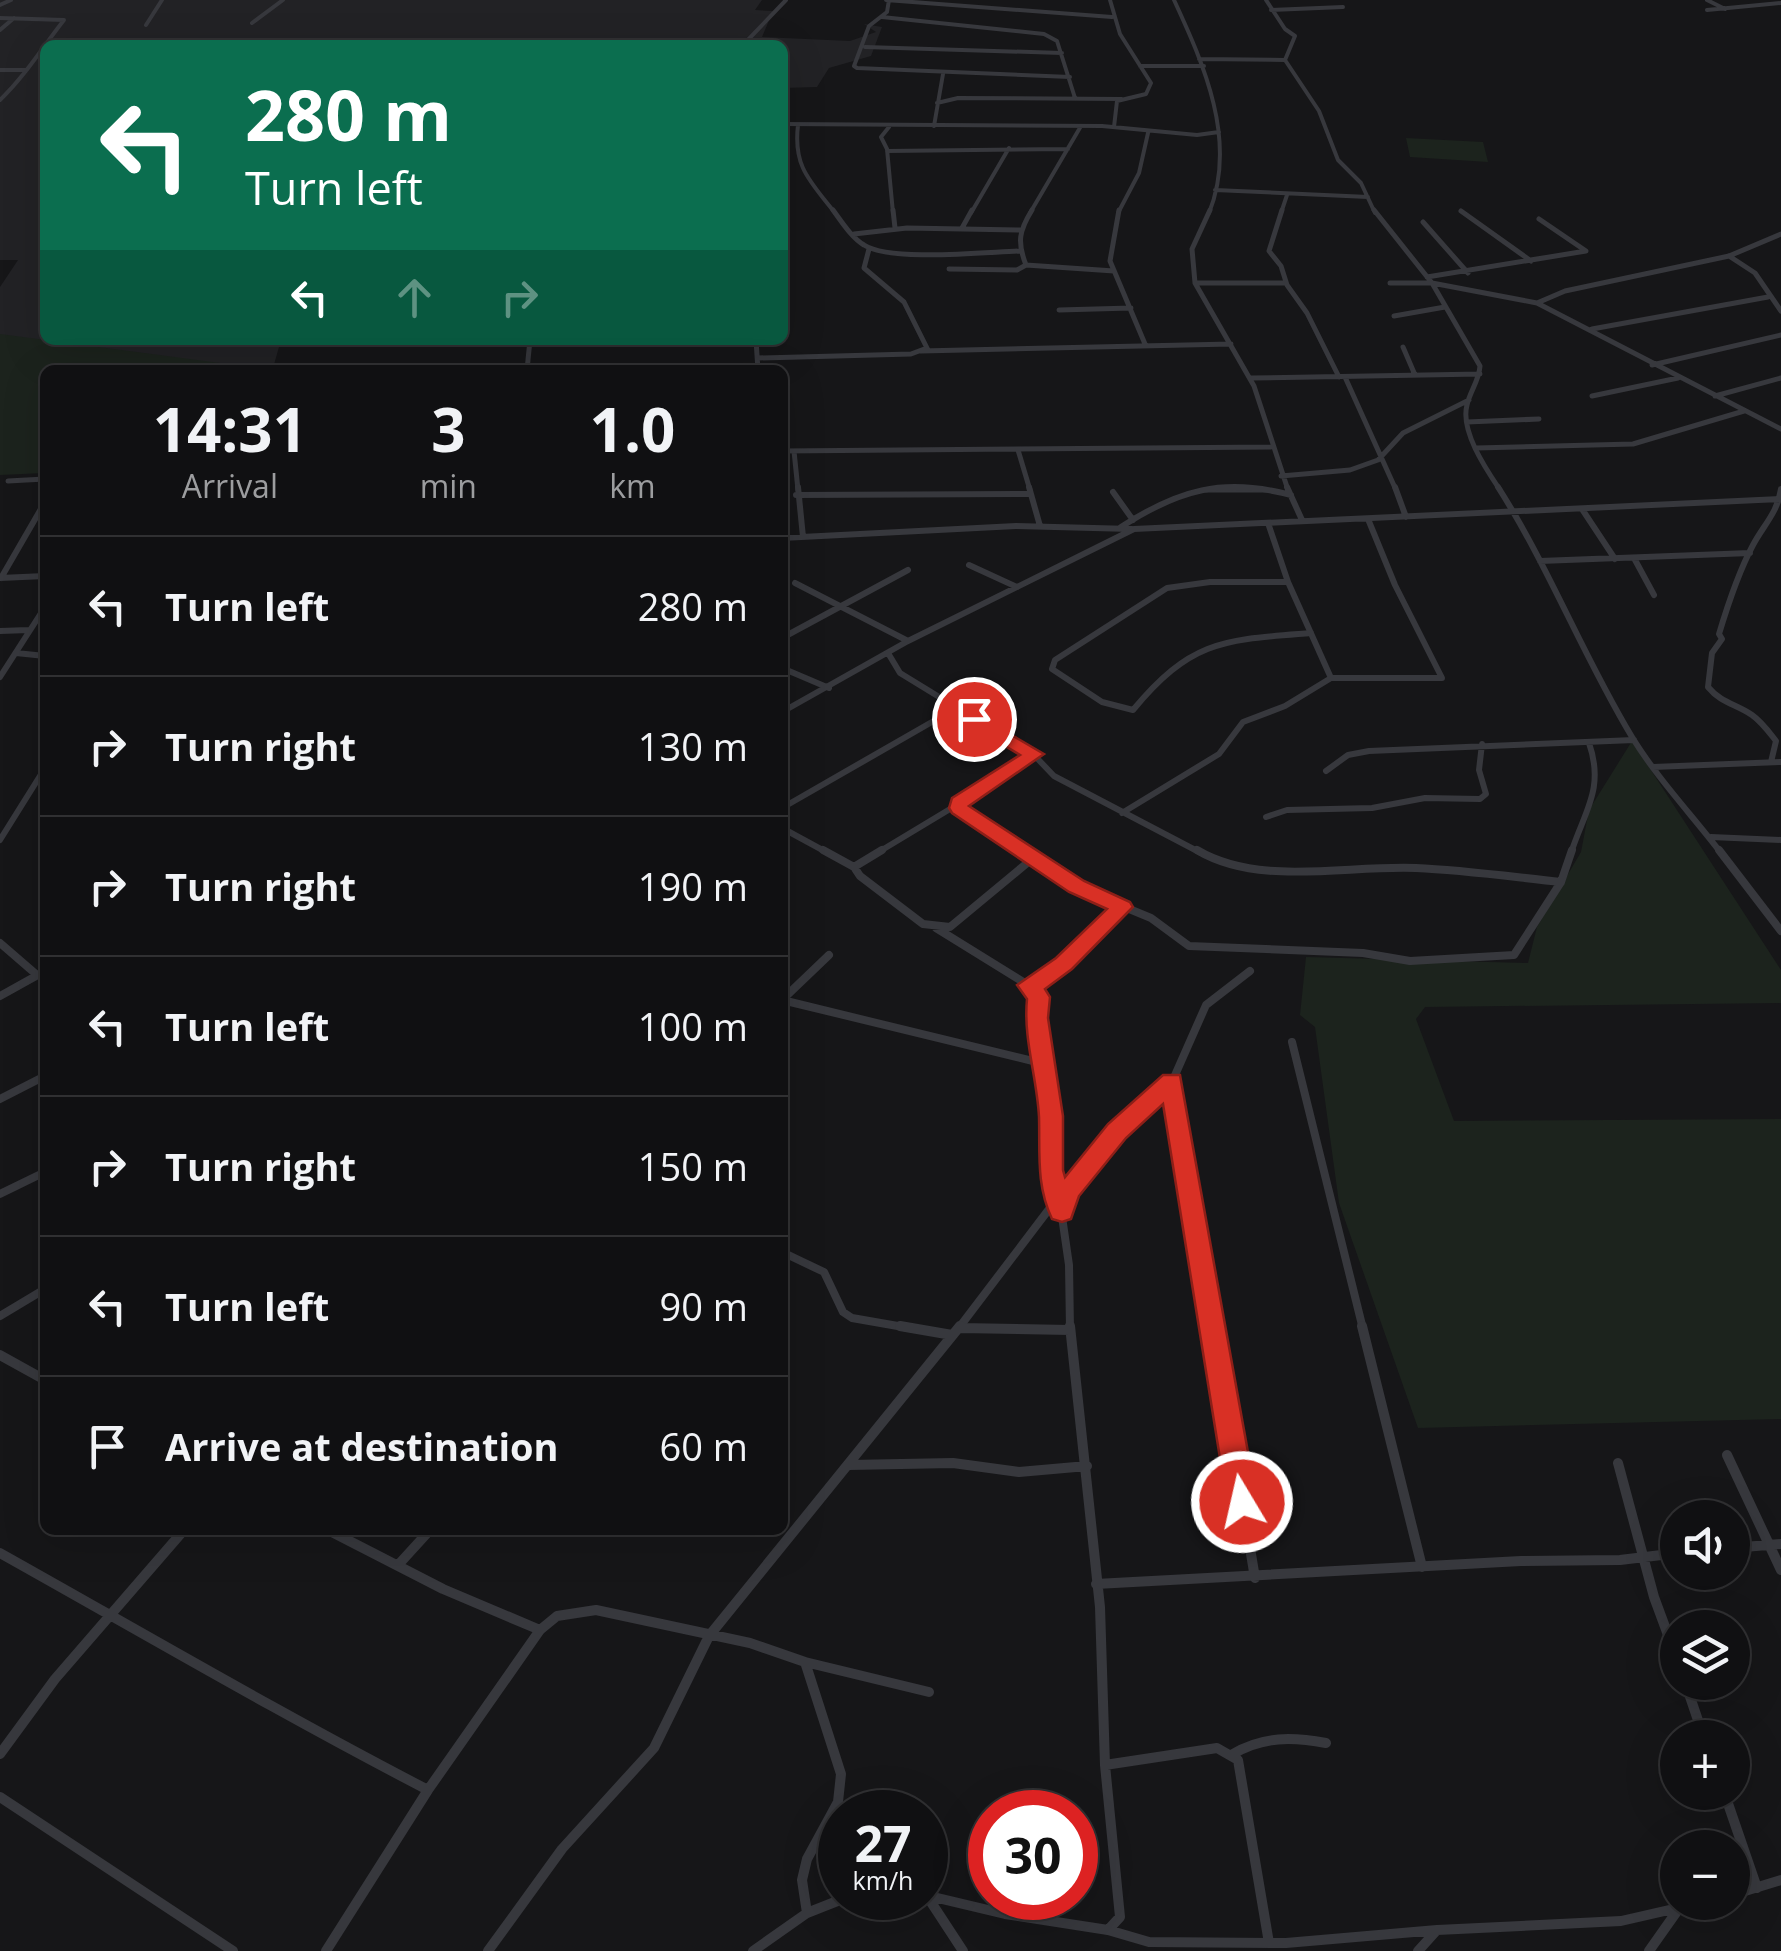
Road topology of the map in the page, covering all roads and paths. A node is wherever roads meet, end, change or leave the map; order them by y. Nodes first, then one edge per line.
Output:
1 (12, 0) edge
2 (162, 0) edge
3 (283, 0) edge
4 (786, 0) edge
5 (887, 0) edge
6 (1110, 0) edge
7 (1174, 0) edge
8 (1266, 0) edge
9 (1338, 0) edge
10 (1707, 0) edge
11 (1781, 3) edge
12 (0, 5) edge
13 (1724, 9) junction
14 (1271, 10) junction
15 (1707, 10) dead end
16 (1112, 16) junction
17 (882, 17) junction
18 (0, 18) edge
19 (14, 18) junction
20 (252, 23) dead end
21 (146, 26) dead end
22 (0, 30) edge
23 (49, 40) edge
24 (748, 40) edge
25 (864, 47) junction
26 (40, 52) edge
27 (1062, 53) junction
28 (1199, 60) junction
29 (1285, 60) junction
30 (1140, 66) junction
31 (1204, 66) junction
32 (0, 70) edge
33 (26, 70) junction
34 (942, 74) junction
35 (1070, 77) junction
36 (938, 92) junction
37 (958, 98) junction
38 (1076, 98) junction
39 (1122, 99) junction
40 (0, 100) edge
41 (936, 104) junction
42 (788, 124) edge
43 (798, 125) junction
44 (889, 126) junction
45 (934, 126) junction
46 (1080, 126) junction
47 (1114, 127) junction
48 (1219, 132) junction
49 (1148, 133) junction
50 (1197, 135) junction
51 (1221, 142) junction
52 (1009, 148) junction
53 (1068, 149) junction
54 (887, 151) junction
55 (1215, 190) junction
56 (1287, 195) junction
57 (1368, 197) junction
58 (1461, 211) dead end
59 (1539, 219) dead end
60 (1424, 222) dead end
61 (895, 228) junction
62 (962, 228) junction
63 (1020, 230) junction
64 (854, 234) junction
65 (1781, 234) edge
66 (1768, 237) junction
67 (1781, 244) edge
68 (869, 250) junction
69 (1020, 251) junction
70 (1729, 256) junction
71 (1531, 261) junction
72 (1026, 265) junction
73 (948, 270) dead end
74 (1114, 272) junction
75 (1468, 272) junction
76 (1429, 280) junction
77 (1196, 283) junction
78 (1390, 283) dead end
79 (1286, 284) junction
80 (1768, 298) junction
81 (1537, 302) junction
82 (1445, 307) junction
83 (1131, 308) junction
84 (1059, 310) dead end
85 (1781, 311) edge
86 (1394, 316) dead end
87 (1592, 329) junction
88 (1225, 333) junction
89 (1781, 335) edge
90 (1214, 342) junction
91 (1145, 344) junction
92 (1231, 344) junction
93 (757, 345) edge
94 (1403, 347) dead end
95 (921, 351) junction
96 (758, 358) junction
97 (758, 365) edge
98 (1652, 365) junction
99 (1480, 374) junction
100 (1415, 375) junction
101 (1342, 377) junction
102 (1251, 378) junction
103 (1678, 378) junction
104 (1781, 378) edge
105 (1592, 396) dead end
106 (1715, 396) junction
107 (1468, 404) junction
108 (1744, 411) junction
109 (1539, 419) dead end
110 (1467, 422) junction
111 (1781, 430) edge
112 (1272, 447) junction
113 (1476, 448) junction
114 (1018, 450) junction
115 (788, 451) edge
116 (794, 451) junction
117 (1381, 452) junction
118 (1282, 476) junction
119 (40, 479) edge
120 (8, 481) dead end
121 (1781, 489) edge
122 (1113, 492) dead end
123 (1029, 494) junction
124 (796, 495) junction
125 (1291, 495) junction
126 (1781, 498) edge
127 (1582, 509) junction
128 (40, 510) edge
129 (1511, 511) junction
130 (1406, 517) junction
131 (1368, 518) junction
132 (1134, 520) junction
133 (1302, 520) junction
134 (1268, 523) junction
135 (1040, 526) junction
136 (1134, 529) junction
137 (1118, 530) junction
138 (803, 537) junction
139 (788, 538) edge
140 (1750, 553) junction
141 (1634, 558) junction
142 (1614, 560) junction
143 (1540, 561) junction
144 (969, 564) dead end
145 (908, 570) dead end
146 (40, 576) edge
147 (0, 578) edge
148 (1288, 582) junction
149 (795, 583) dead end
150 (1017, 588) junction
151 (1654, 595) dead end
152 (838, 604) junction
153 (40, 614) edge
154 (29, 630) junction
155 (0, 631) edge
156 (1311, 633) junction
157 (788, 634) edge
158 (908, 641) junction
159 (16, 653) junction
160 (888, 653) junction
161 (40, 655) edge
162 (788, 671) edge
163 (0, 676) edge
164 (1331, 678) junction
165 (829, 688) junction
166 (958, 708) junction
167 (788, 709) edge
168 (1634, 740) junction
169 (1589, 743) junction
170 (1482, 744) junction
171 (1034, 754) junction
172 (1776, 762) edge
173 (1653, 768) junction
174 (1326, 771) dead end
175 (40, 776) edge
176 (960, 802) junction
177 (788, 805) edge
178 (1122, 812) junction
179 (1266, 817) dead end
180 (788, 831) edge
181 (1711, 837) junction
182 (0, 840) edge
183 (1781, 840) edge
184 (1032, 859) junction
185 (854, 867) junction
186 (1561, 882) junction
187 (1122, 907) junction
188 (932, 926) junction
189 (1780, 929) edge
190 (0, 943) edge
191 (829, 955) dead end
192 (1250, 971) dead end
193 (40, 972) edge
194 (40, 974) edge
195 (1028, 985) junction
196 (788, 994) edge
197 (0, 996) edge
198 (788, 1001) edge
199 (1292, 1042) dead end
200 (1044, 1064) junction
201 (40, 1079) edge
202 (1172, 1082) junction
203 (0, 1099) edge
204 (40, 1174) edge
205 (0, 1194) edge
206 (1059, 1196) junction
207 (1062, 1211) junction
208 (788, 1255) edge
209 (40, 1292) edge
210 (0, 1316) edge
211 (1070, 1330) junction
212 (956, 1332) junction
213 (0, 1355) edge
214 (40, 1377) edge
215 (1728, 1456) dead end
216 (1618, 1463) dead end
217 (849, 1465) junction
218 (1087, 1466) junction
219 (180, 1535) edge
220 (334, 1535) edge
221 (425, 1535) edge
222 (1776, 1544) edge
223 (1750, 1546) edge
224 (0, 1553) edge
225 (1660, 1555) edge
226 (1643, 1556) junction
227 (398, 1564) junction
228 (1422, 1567) junction
229 (1781, 1570) edge
230 (1255, 1578) junction
231 (1096, 1584) junction
232 (1661, 1610) edge
233 (112, 1616) junction
234 (540, 1630) junction
235 (709, 1636) junction
236 (805, 1662) junction
237 (929, 1692) dead end
238 (1326, 1743) dead end
239 (0, 1754) edge
240 (1233, 1754) junction
241 (1105, 1765) junction
242 (428, 1790) junction
243 (0, 1798) edge
244 (1730, 1810) edge
245 (1781, 1880) edge
246 (1757, 1888) junction
247 (1750, 1890) edge
248 (948, 1901) edge
249 (818, 1909) edge
250 (1660, 1912) edge
251 (806, 1914) junction
252 (942, 1920) edge
253 (1671, 1920) edge
254 (1108, 1930) junction
255 (1437, 1930) junction
256 (1268, 1943) junction
257 (233, 1951) edge
258 (326, 1951) edge
259 (488, 1951) edge
260 (754, 1951) edge
261 (963, 1951) edge
262 (1418, 1951) edge
263 (1649, 1951) edge

1 - 12 street
2 - 21 street
3 - 20 street
4 - 24 street
5 - 16 street
5 - 17 street
6 - 16 street
7 - 28 street
8 - 14 street
9 - 14 street
10 - 13 street
11 - 13 street
13 - 15 street
14 - 29 street
16 - 30 street
17 - 25 street
17 - 27 street
18 - 19 street
19 - 22 street
19 - 23 street
25 - 27 street
25 - 34 street
26 - 33 street
27 - 35 street
28 - 29 street
28 - 31 street
29 - 57 street
30 - 31 street
30 - 39 street
31 - 48 street
32 - 33 street
33 - 40 street
34 - 35 street
34 - 36 street
35 - 38 street
36 - 37 street
36 - 41 street
37 - 38 street
37 - 41 street
38 - 39 street
39 - 47 street
41 - 45 street
42 - 43 street
43 - 44 street
43 - 64 street
44 - 45 street
44 - 54 street
45 - 46 street
46 - 47 street
46 - 53 street
47 - 49 street
48 - 50 street
48 - 51 street
49 - 50 street
49 - 74 street
50 - 51 street
51 - 55 street
52 - 53 street
52 - 54 street
52 - 62 street
53 - 63 street
54 - 61 street
55 - 56 street
55 - 77 street
56 - 57 street
56 - 79 street
57 - 76 street
58 - 71 street
59 - 71 street
60 - 75 street
61 - 62 street
61 - 64 street
62 - 63 street
63 - 69 street
64 - 68 street
65 - 66 street
66 - 67 street
66 - 70 street
68 - 69 street
68 - 95 street
69 - 72 street
70 - 80 street
70 - 81 street
71 - 75 street
72 - 73 street
72 - 74 street
74 - 83 street
75 - 76 street
76 - 78 street
76 - 81 street
76 - 82 street
77 - 79 street
77 - 88 street
79 - 101 street
80 - 85 street
80 - 87 street
81 - 87 street
82 - 86 street
82 - 99 street
83 - 84 street
83 - 91 street
87 - 98 street
88 - 90 street
88 - 92 street
89 - 98 street
90 - 91 street
90 - 92 street
91 - 95 street
92 - 102 street
93 - 96 street
94 - 100 street
95 - 96 street
96 - 97 street
98 - 103 street
99 - 100 street
99 - 107 street
100 - 101 street
101 - 102 street
101 - 117 street
102 - 112 street
103 - 105 street
103 - 106 street
104 - 106 street
106 - 108 street
107 - 110 street
107 - 117 street
108 - 111 street
108 - 113 street
109 - 110 street
110 - 113 street
112 - 114 street
112 - 118 street
113 - 129 street
114 - 116 street
114 - 123 street
115 - 116 street
116 - 124 street
117 - 118 street
117 - 130 street
118 - 125 street
119 - 120 street
121 - 126 street
122 - 132 street
123 - 124 street
123 - 135 street
124 - 138 street
125 - 132 street
125 - 133 street
126 - 127 street
126 - 140 street
127 - 129 street
127 - 142 street
128 - 147 street
129 - 130 street
129 - 143 street
130 - 131 street
131 - 133 street
131 - 164 street
132 - 137 street
133 - 134 street
134 - 136 street
134 - 148 street
135 - 137 street
135 - 138 street
136 - 137 street
136 - 150 street
138 - 139 street
140 - 141 street
140 - 172 street
141 - 142 street
141 - 151 street
142 - 143 street
143 - 168 street
144 - 150 street
145 - 152 street
146 - 147 street
148 - 156 street
148 - 156 street
149 - 152 street
150 - 158 street
152 - 157 street
152 - 158 street
153 - 154 street
154 - 155 street
154 - 159 street
156 - 164 street
158 - 160 street
159 - 161 street
159 - 163 street
160 - 165 street
160 - 166 street
162 - 165 street
164 - 178 street
165 - 167 street
166 - 171 street
166 - 177 street
168 - 169 street
168 - 173 street
169 - 170 street
169 - 186 street
170 - 174 street
170 - 179 street
171 - 176 street
171 - 178 street
172 - 173 street
173 - 181 street
175 - 182 street
176 - 184 street
176 - 185 street
178 - 186 street
180 - 185 street
181 - 183 street
181 - 189 street
184 - 187 street
184 - 188 street
185 - 188 street
186 - 187 street
187 - 195 street
188 - 195 street
190 - 193 street
191 - 196 street
192 - 202 street
194 - 197 street
195 - 200 street
198 - 200 street
199 - 228 street
200 - 206 street
201 - 203 street
202 - 207 street
202 - 230 street
204 - 205 street
206 - 207 street
206 - 212 street
207 - 211 street
208 - 212 street
209 - 210 street
211 - 212 street
211 - 218 street
212 - 217 street
213 - 214 street
215 - 222 street
216 - 226 street
217 - 218 street
217 - 235 street
218 - 231 street
219 - 233 street
220 - 227 street
221 - 227 street
222 - 223 street
222 - 229 street
224 - 233 street
225 - 226 street
226 - 228 street
226 - 232 street
227 - 234 street
228 - 230 street
230 - 231 street
231 - 241 street
233 - 239 street
233 - 242 street
234 - 235 street
234 - 242 street
235 - 236 street
235 - 259 street
236 - 237 street
236 - 251 street
238 - 240 street
240 - 241 street
240 - 256 street
241 - 254 street
242 - 258 street
243 - 257 street
244 - 246 street
245 - 246 street
246 - 247 street
248 - 254 street
249 - 251 street
250 - 255 street
251 - 260 street
252 - 261 street
253 - 263 street
254 - 256 street
255 - 256 street
255 - 262 street

